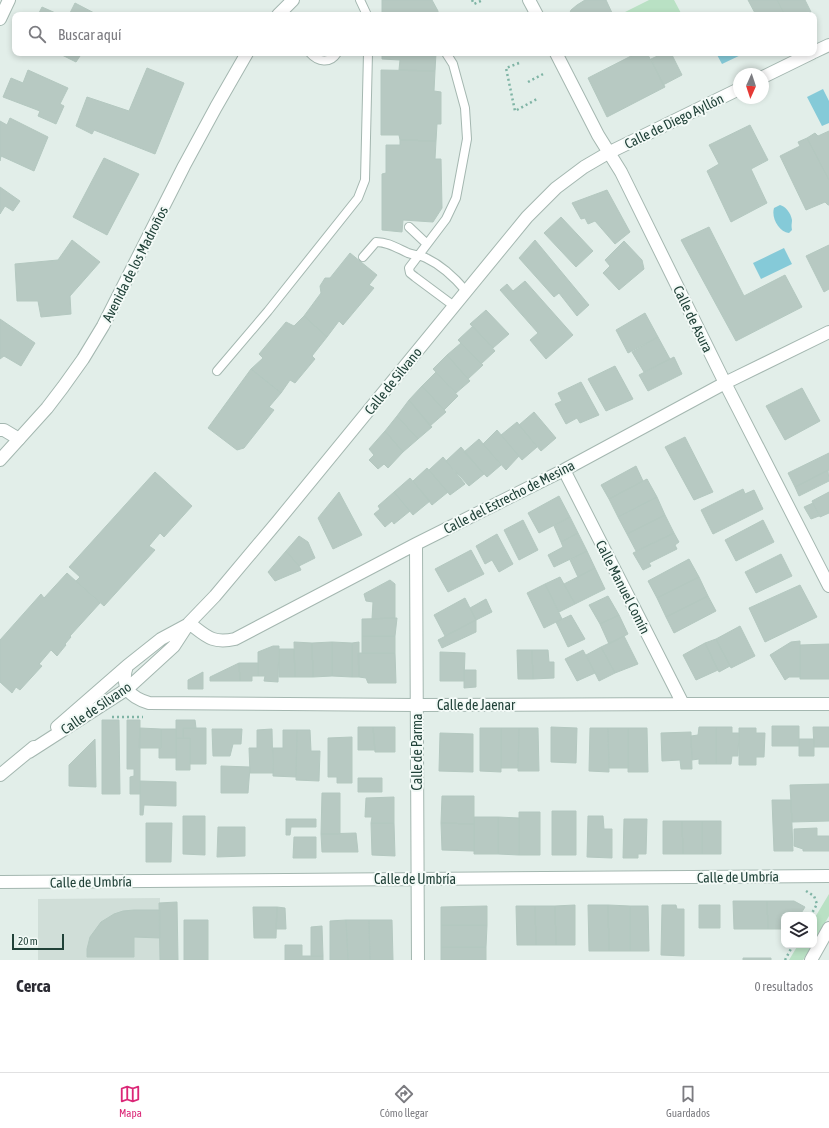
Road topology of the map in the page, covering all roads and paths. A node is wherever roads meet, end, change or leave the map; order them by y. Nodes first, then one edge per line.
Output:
1 (9, 0) edge
2 (293, 0) edge
3 (360, 0) edge
4 (472, 0) edge
5 (483, 0) edge
6 (529, 0) edge
7 (281, 12) edge
8 (366, 12) edge
9 (535, 12) edge
10 (0, 19) edge
11 (829, 45) edge
12 (817, 51) edge
13 (245, 56) edge
14 (313, 56) edge
15 (335, 56) edge
16 (368, 56) edge
17 (448, 56) edge
18 (558, 56) edge
19 (807, 56) edge
20 (519, 63) dead end
21 (545, 73) dead end
22 (769, 74) edge
23 (528, 82) dead end
24 (733, 92) edge
25 (537, 99) dead end
26 (608, 153) junction
27 (409, 227) dead end
28 (427, 244) junction
29 (363, 256) dead end
30 (417, 256) junction
31 (466, 291) junction
32 (454, 306) junction
33 (829, 332) edge
34 (217, 371) dead end
35 (725, 383) junction
36 (0, 430) edge
37 (19, 439) junction
38 (0, 460) edge
39 (564, 470) junction
40 (416, 544) junction
41 (829, 586) edge
42 (189, 623) junction
43 (127, 666) junction
44 (127, 690) junction
45 (682, 704) junction
46 (829, 704) edge
47 (416, 706) junction
48 (112, 717) dead end
49 (143, 717) dead end
50 (29, 752) junction
51 (0, 775) edge
52 (829, 876) edge
53 (417, 878) junction
54 (0, 882) edge
55 (800, 892) dead end
56 (813, 912) edge
57 (829, 928) edge
58 (791, 948) edge
59 (418, 960) edge
60 (785, 960) edge
61 (811, 960) edge

1 - 10 street
2 - 7 street
3 - 8 lane
4 - 5 path
6 - 9 street
11 - 12 street
13 - 37 street, Avenida de los Madroños
14 - 15 lane
16 - 34 lane
17 - 28 lane
18 - 26 street, Calle de Asura
19 - 22 street
20 - 25 path
21 - 23 path
24 - 26 street, Calle de Diego Ayllón
26 - 31 street, Calle de Silvano
26 - 35 street, Calle de Asura
27 - 28 lane
28 - 30 lane
29 - 30 lane
30 - 31 lane
30 - 32 lane
31 - 32 street, Calle de Silvano
32 - 42 street, Calle de Silvano
33 - 35 street, Calle del Estrecho de Mesina
35 - 39 street, Calle del Estrecho de Mesina
35 - 41 street, Calle de Asura
36 - 37 street
37 - 38 street, Avenida de los Madroños
39 - 40 street, Calle del Estrecho de Mesina
39 - 45 street, Calle Manuel Comín
40 - 42 street, Calle del Estrecho de Mesina
40 - 47 street, Calle de Parma
42 - 43 street, Calle de Silvano
42 - 44 street, Calle de Silvano
43 - 44 street
43 - 50 street, Calle de Silvano
44 - 47 street, Calle de Jaenar
44 - 50 street, Calle de Silvano
45 - 46 street, Calle de Jaenar
45 - 47 street, Calle de Jaenar
47 - 53 street, Calle de Parma
48 - 49 path
50 - 51 street, Calle de Silvano
52 - 53 street, Calle de Umbría
53 - 54 street, Calle de Umbría
53 - 59 street, Calle de Parma
55 - 56 path
57 - 61 street
58 - 60 path

